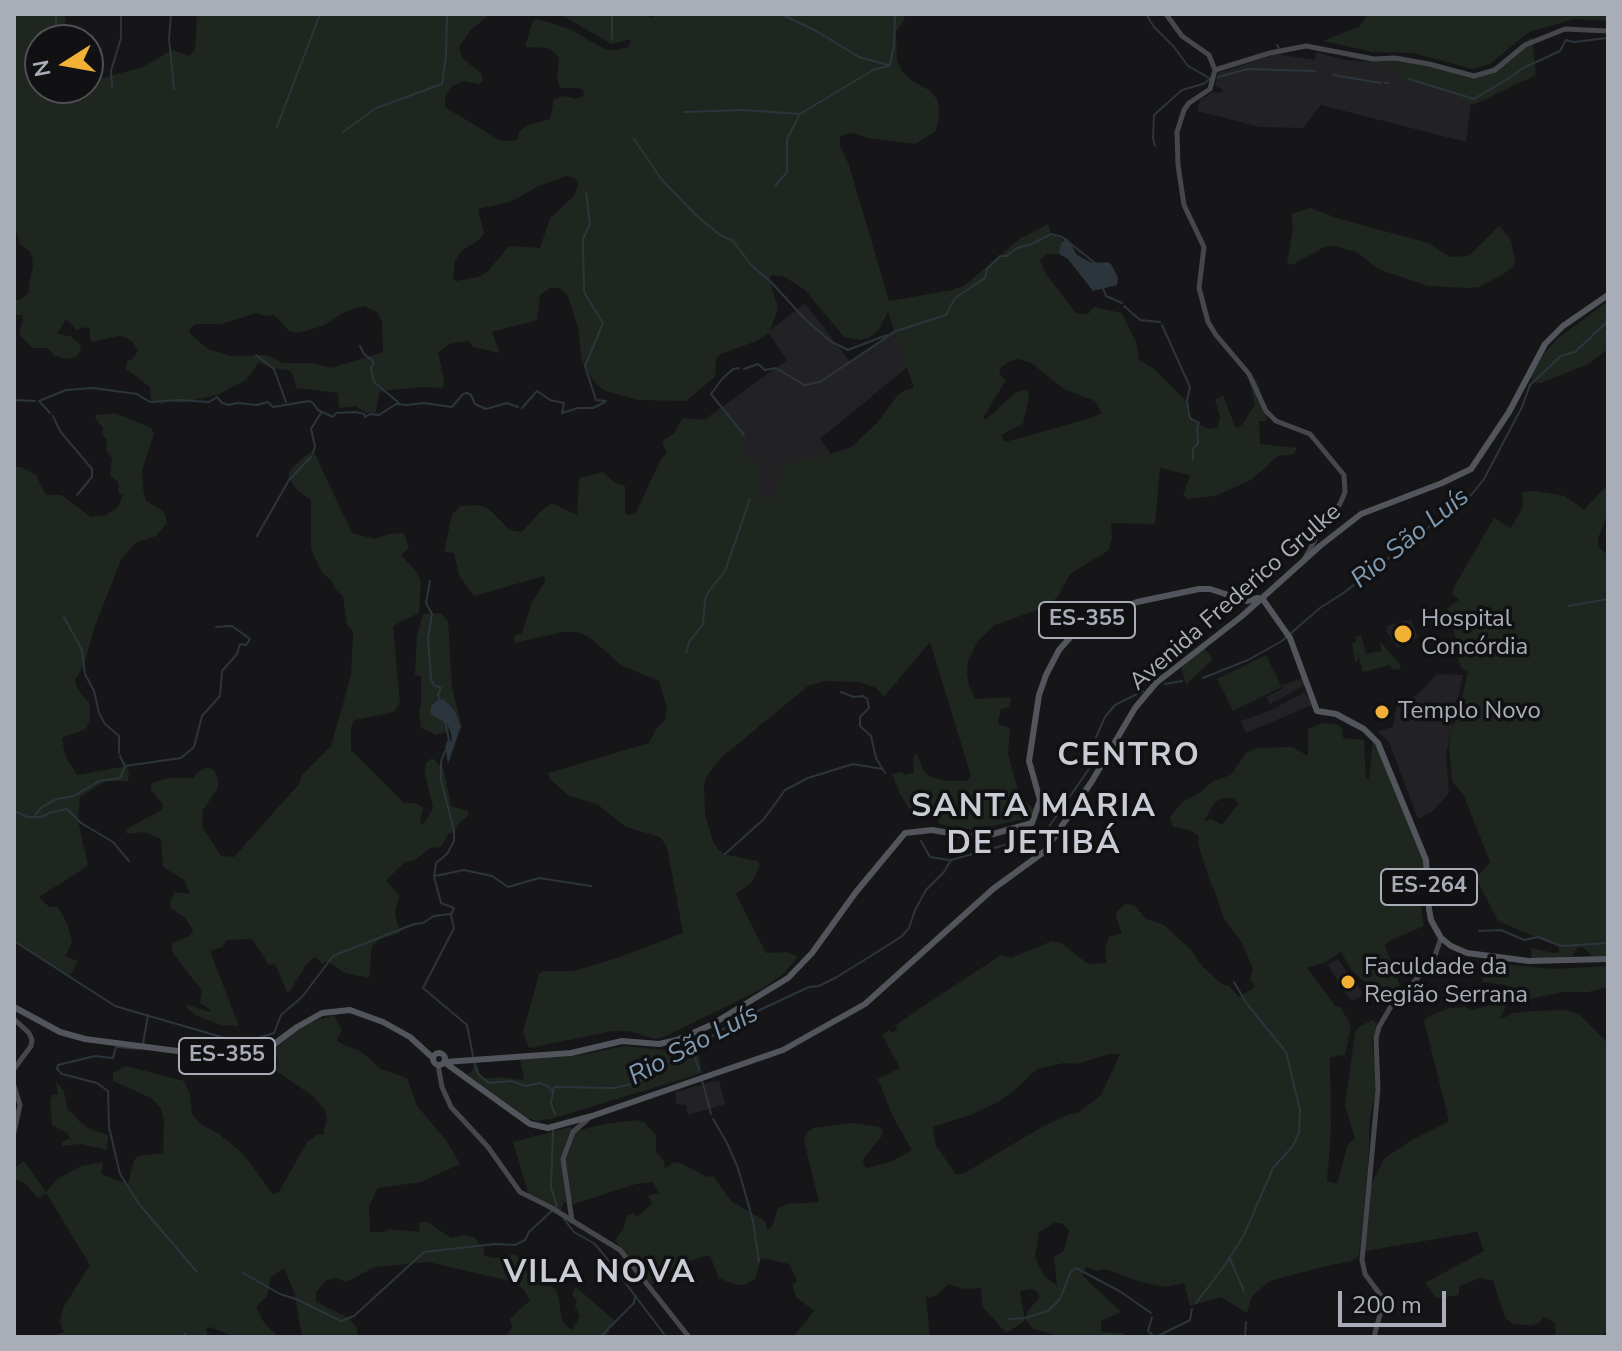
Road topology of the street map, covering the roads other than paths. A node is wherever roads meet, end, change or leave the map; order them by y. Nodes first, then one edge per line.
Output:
1 (1166, 14) edge
2 (1608, 31) edge
3 (1215, 70) junction
4 (1608, 295) edge
5 (1304, 561) junction
6 (1262, 598) junction
7 (1241, 600) junction
8 (1246, 612) junction
9 (1441, 938) junction
10 (1608, 959) edge
11 (14, 1007) edge
12 (14, 1019) edge
13 (440, 1059) junction
14 (14, 1069) edge
15 (14, 1086) edge
16 (592, 1116) junction
17 (14, 1132) edge
18 (572, 1221) junction
19 (689, 1337) edge
20 (1374, 1337) edge

1 - 3 street
2 - 3 street
3 - 5 street
4 - 5 main road, Avenida Frederico Grulke
5 - 6 main road, Avenida Frederico Grulke
6 - 7 main road, ES-355
6 - 8 main road, Avenida Frederico Grulke
6 - 9 main road, ES-264
7 - 8 main road
7 - 13 main road, ES-355
8 - 16 main road, Avenida Frederico Grulke
9 - 10 main road, ES-264
9 - 20 street
11 - 13 main road, ES-355
12 - 14 street
13 - 16 main road, Avenida Frederico Grulke
13 - 18 street
15 - 17 street
16 - 18 street
18 - 19 street

